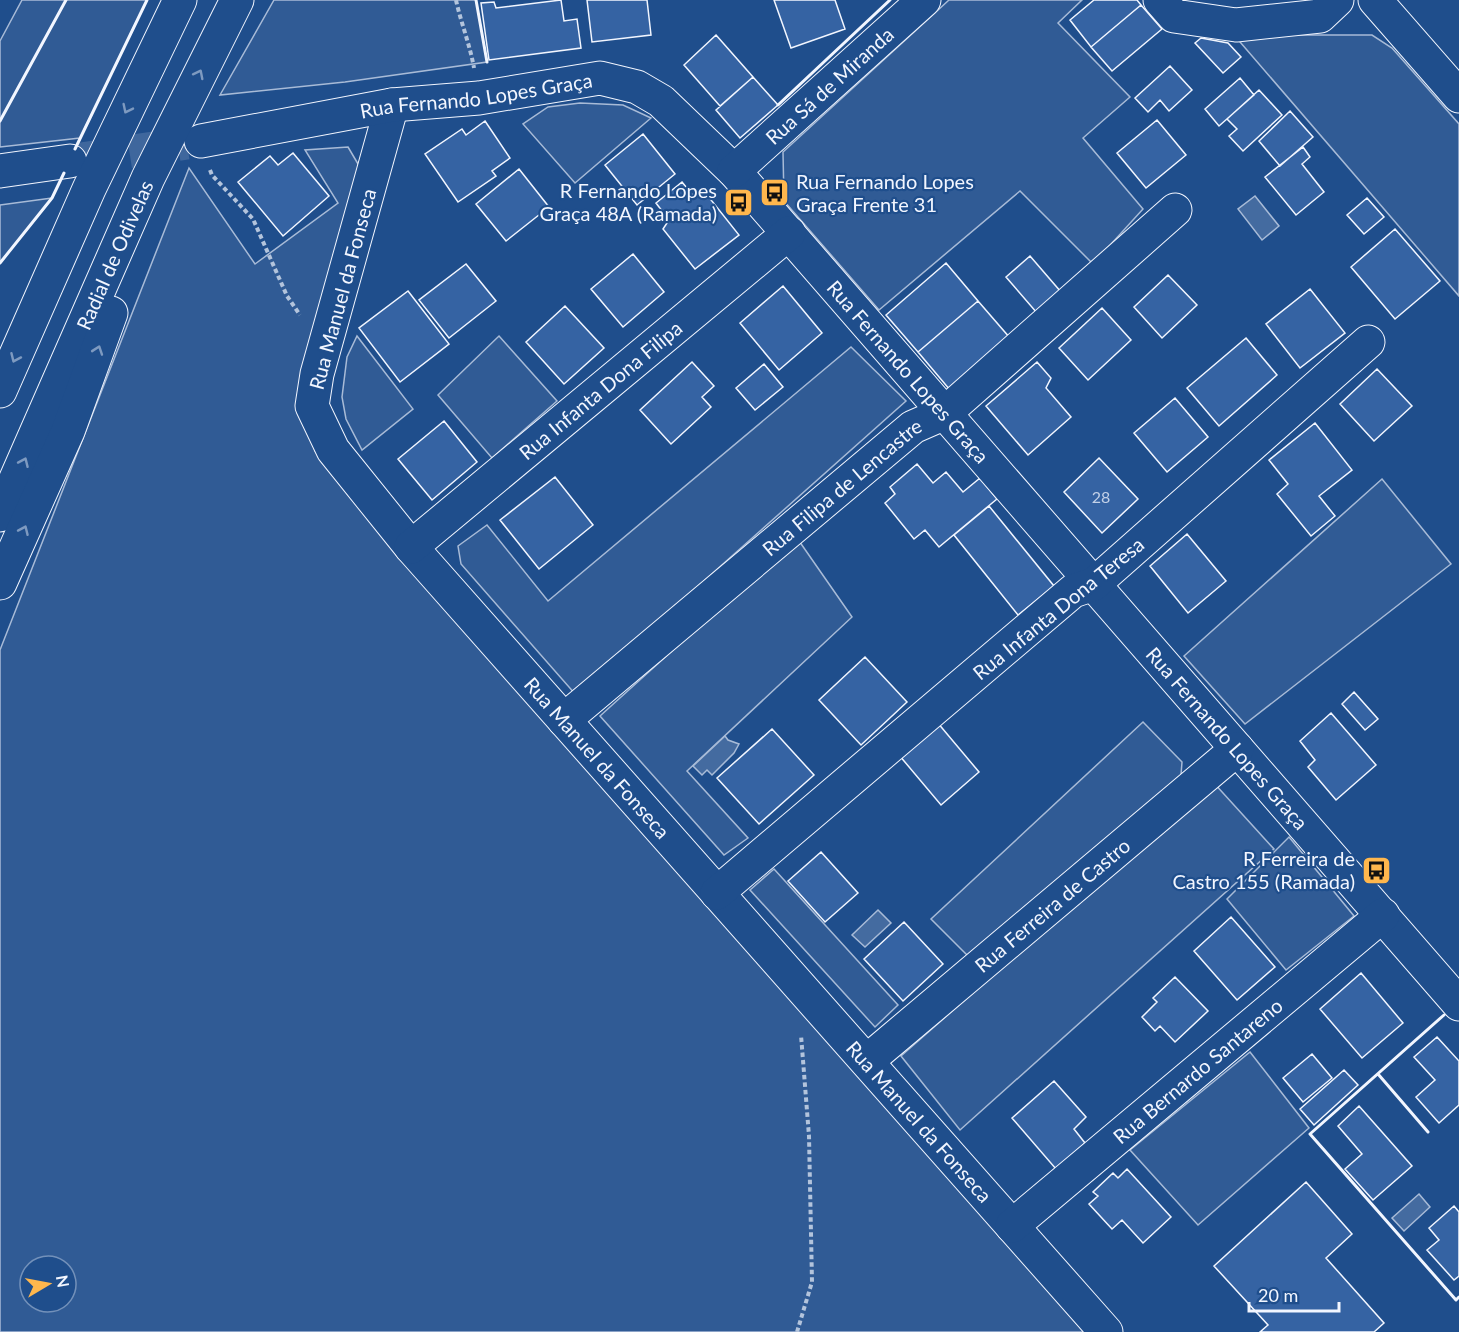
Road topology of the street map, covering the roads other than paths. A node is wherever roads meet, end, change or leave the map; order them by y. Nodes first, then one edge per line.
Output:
1 (180, 0) edge
2 (237, 0) edge
3 (924, 0) edge
4 (1160, 0) edge
5 (1337, 0) edge
6 (1375, 0) edge
7 (1459, 96) edge
8 (183, 105) junction
9 (392, 105) junction
10 (201, 141) tunnel mouth
11 (70, 160) tunnel mouth
12 (0, 171) edge
13 (734, 171) junction
14 (89, 189) junction
15 (1175, 210) dead end
16 (789, 233) junction
17 (0, 339) edge
18 (1368, 342) dead end
19 (0, 390) edge
20 (945, 413) junction
21 (0, 515) edge
22 (411, 547) junction
23 (0, 583) edge
24 (1094, 584) junction
25 (564, 720) junction
26 (1238, 749) junction
27 (717, 893) junction
28 (1383, 915) junction
29 (1459, 1004) edge
30 (867, 1061) junction
31 (1012, 1226) junction
32 (1106, 1332) edge

1 -> 14 main road
8 -> 2 main road, Radial de Odivelas
3 - 13 main road, Rua Sá de Miranda
4 - 5 main road
6 - 7 main road
21 -> 8 main road, Radial de Odivelas
23 -> 8 main road
9 - 10 main road, Rua Fernando Lopes Graça
9 - 13 main road, Rua Fernando Lopes Graça
9 - 22 main road, Rua Manuel da Fonseca
11 - 12 main road
13 - 16 main road, Rua Fernando Lopes Graça
14 - 17 main road
14 -> 19 main road
15 - 20 main road, Rua Filipa de Lencastre
16 - 20 main road, Rua Fernando Lopes Graça
16 - 22 main road, Rua Infanta Dona Filipa
18 - 24 main road, Rua Infanta Dona Teresa
20 - 24 main road, Rua Fernando Lopes Graça
20 - 25 main road, Rua Filipa de Lencastre
22 - 25 main road, Rua Manuel da Fonseca
24 - 26 main road, Rua Fernando Lopes Graça
24 - 27 main road, Rua Infanta Dona Teresa
25 - 27 main road, Rua Manuel da Fonseca
26 - 28 main road, Rua Fernando Lopes Graça
26 - 30 main road, Rua Ferreira de Castro
27 - 30 main road, Rua Manuel da Fonseca
28 - 29 main road, Rua Fernando Lopes Graça
28 - 31 main road, Rua Bernardo Santareno
30 - 31 main road, Rua Manuel da Fonseca
31 - 32 main road, Rua Manuel da Fonseca

